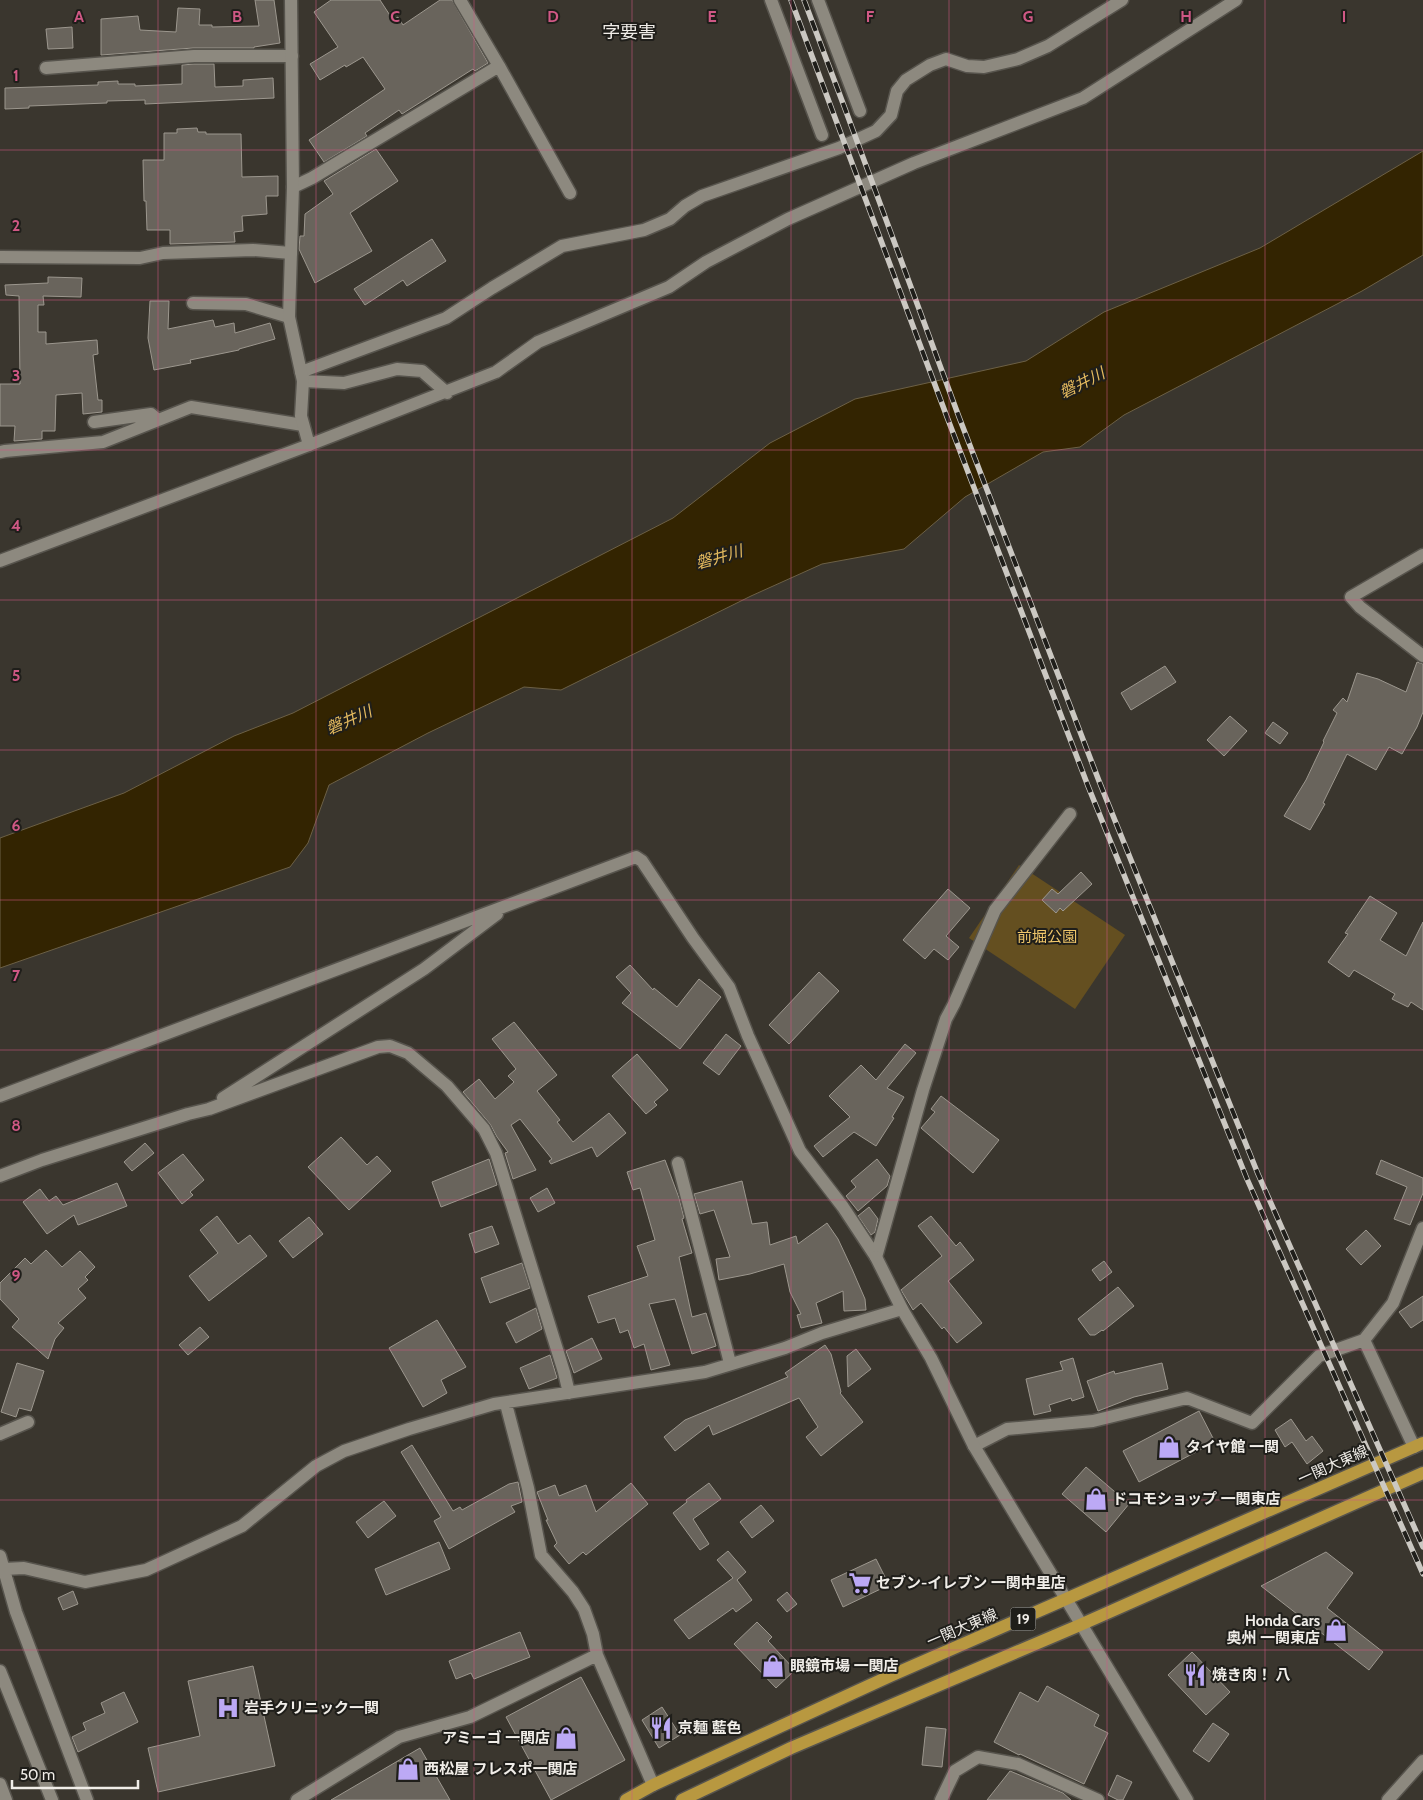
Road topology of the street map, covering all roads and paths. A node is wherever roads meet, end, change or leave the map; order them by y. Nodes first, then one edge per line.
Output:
1 (291, 0) edge
2 (460, 0) edge
3 (770, 0) edge
4 (818, 0) edge
5 (1122, 0) edge
6 (1236, 0) edge
7 (292, 56) junction
8 (499, 66) junction
9 (46, 68) dead end
10 (860, 111) dead end
11 (822, 135) dead end
12 (293, 187) junction
13 (570, 193) dead end
14 (291, 253) junction
15 (0, 257) edge
16 (192, 303) dead end
17 (290, 317) junction
18 (302, 376) junction
19 (447, 392) junction
20 (158, 420) junction
21 (94, 422) dead end
22 (303, 425) junction
23 (310, 445) junction
24 (0, 452) edge
25 (1423, 555) edge
26 (0, 561) edge
27 (1423, 656) edge
28 (1070, 814) dead end
29 (508, 906) junction
30 (0, 1096) edge
31 (209, 1109) junction
32 (678, 1163) dead end
33 (0, 1176) edge
34 (1423, 1228) edge
35 (876, 1257) junction
36 (902, 1309) junction
37 (1364, 1340) junction
38 (730, 1363) junction
39 (569, 1392) junction
40 (506, 1404) junction
41 (28, 1422) dead end
42 (0, 1434) edge
43 (1419, 1445) edge
44 (974, 1446) junction
45 (1423, 1473) edge
46 (0, 1556) edge
47 (4, 1569) junction
48 (1066, 1600) junction
49 (1080, 1625) junction
50 (597, 1655) junction
51 (0, 1671) edge
52 (1423, 1761) edge
53 (0, 1784) edge
54 (653, 1785) junction
55 (6, 1800) edge
56 (52, 1800) edge
57 (87, 1800) edge
58 (297, 1800) edge
59 (626, 1800) edge
60 (682, 1800) edge
61 (941, 1800) edge
62 (1098, 1800) edge
63 (1188, 1800) edge
64 (1388, 1800) edge

1 - 7 street
2 - 8 street
3 - 11 street
4 - 10 street
5 - 18 street
6 - 19 street
7 - 9 street
7 - 12 street
8 - 12 street
8 - 13 street
12 - 14 street
14 - 15 street
14 - 17 street
16 - 17 street
17 - 18 street
18 - 19 street
18 - 22 street
19 - 23 street
20 - 21 street
20 - 22 street
20 - 24 street
22 - 23 street
23 - 26 street
25 - 27 street
28 - 35 street
29 - 30 street
29 - 31 street
29 - 35 street
31 - 33 street
31 - 39 street
32 - 38 street
34 - 37 street
35 - 36 street
36 - 38 street
36 - 44 street
37 - 43 street
37 - 44 street
38 - 39 street
39 - 40 street
40 - 47 street
40 - 50 street
41 - 42 street
43 - 48 main road, 一関大東線 / 19
44 - 48 street
45 - 49 main road, 19
46 - 47 street
47 - 57 street
48 - 49 street
48 - 54 main road, 一関大東線 / 19
49 - 60 main road, 19
49 - 63 street
50 - 54 street
50 - 58 street
51 - 56 street
52 - 64 street
53 - 55 street
54 - 59 main road, 一関大東線 / 19
61 - 62 street

